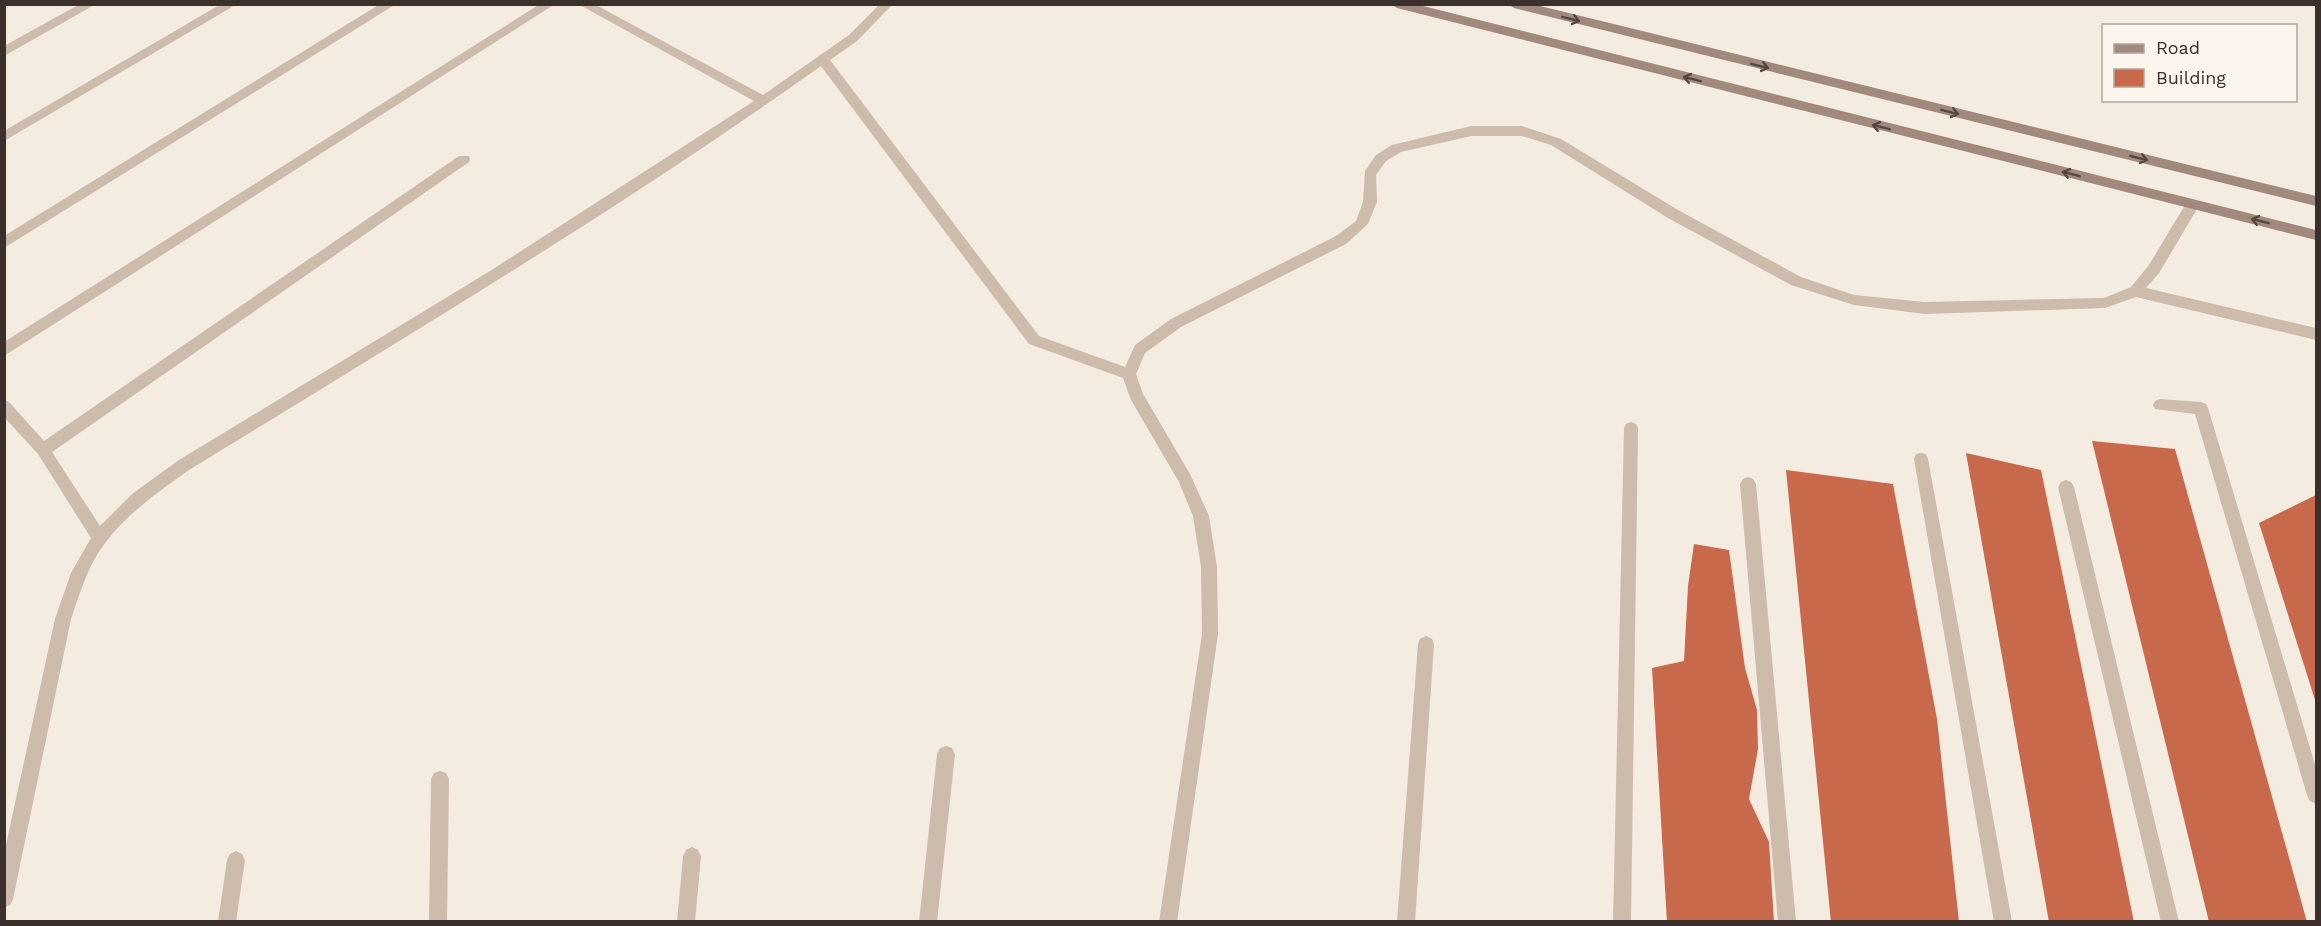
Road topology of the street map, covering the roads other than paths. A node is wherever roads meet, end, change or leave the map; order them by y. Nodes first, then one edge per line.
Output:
1 (90, 4) edge
2 (231, 4) edge
3 (390, 4) edge
4 (549, 4) edge
5 (584, 4) edge
6 (887, 4) edge
7 (1397, 4) edge
8 (1514, 4) edge
9 (4, 52) edge
10 (823, 60) junction
11 (764, 101) junction
12 (4, 137) edge
13 (465, 159) dead end
14 (2316, 201) edge
15 (2193, 204) junction
16 (2316, 235) edge
17 (4, 243) edge
18 (2136, 291) junction
19 (2316, 334) edge
20 (4, 350) edge
21 (1129, 374) junction
22 (2160, 405) dead end
23 (4, 406) edge
24 (1631, 428) dead end
25 (43, 450) junction
26 (1921, 459) dead end
27 (1748, 484) dead end
28 (2066, 487) dead end
29 (99, 538) junction
30 (1426, 644) dead end
31 (945, 754) dead end
32 (440, 779) dead end
33 (2316, 795) edge
34 (692, 855) dead end
35 (236, 860) dead end
36 (4, 899) edge
37 (227, 921) edge
38 (438, 921) edge
39 (686, 921) edge
40 (928, 921) edge
41 (1168, 921) edge
42 (1406, 921) edge
43 (1622, 921) edge
44 (1787, 921) edge
45 (2003, 921) edge
46 (2170, 921) edge

1 - 9 street
2 - 12 street
3 - 17 street
4 - 20 street
5 - 11 street
6 - 10 street
15 -> 7 main road
8 -> 14 main road
10 - 11 street
10 - 21 street
11 - 29 street
13 - 25 street
16 -> 15 main road
15 - 18 street
18 - 19 street
18 - 21 street
21 - 41 street
22 - 33 street
23 - 25 street
24 - 43 street
25 - 29 street
26 - 45 street
27 - 44 street
28 - 46 street
29 - 36 street
30 - 42 street
31 - 40 street
32 - 38 street
34 - 39 street
35 - 37 street

